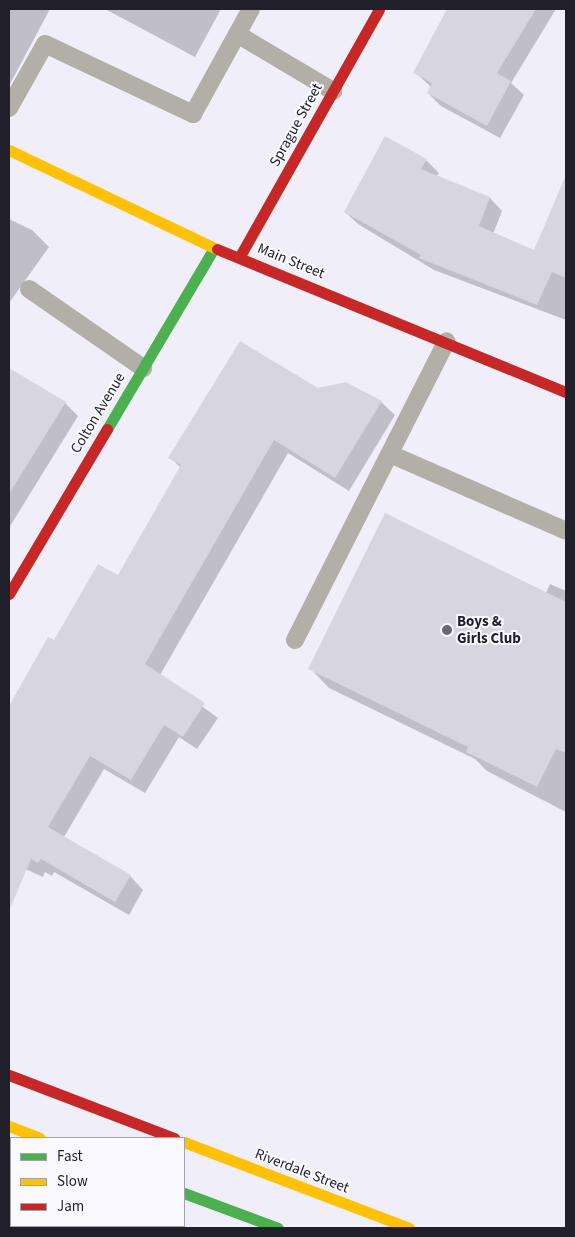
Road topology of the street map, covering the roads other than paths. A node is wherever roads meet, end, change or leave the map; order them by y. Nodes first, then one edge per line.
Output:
1 (251, 9) edge
2 (379, 9) edge
3 (237, 34) junction
4 (333, 91) junction
5 (9, 108) edge
6 (9, 150) edge
7 (214, 248) junction
8 (240, 256) junction
9 (30, 288) dead end
10 (447, 341) junction
11 (143, 368) junction
12 (566, 392) edge
13 (390, 454) junction
14 (566, 531) edge
15 (9, 594) edge
16 (294, 640) dead end
17 (9, 1075) edge
18 (9, 1126) edge
19 (37, 1137) edge
20 (171, 1137) edge
21 (185, 1142) edge
22 (185, 1193) edge
23 (278, 1228) edge
24 (409, 1228) edge

1 - 3 lane
2 - 4 main road, Sprague Street
3 - 4 lane
3 - 5 lane
4 - 8 main road, Sprague Street
6 - 7 main road, Main Street
7 - 8 main road, Main Street
7 - 11 main road, Colton Avenue
8 - 10 main road, Main Street
9 - 11 lane
10 - 12 main road, Main Street
10 - 13 lane
11 - 15 main road, Colton Avenue
13 - 14 lane
13 - 16 lane
17 - 20 main road
18 - 19 main road
21 - 24 main road, Riverdale Street
22 - 23 main road

